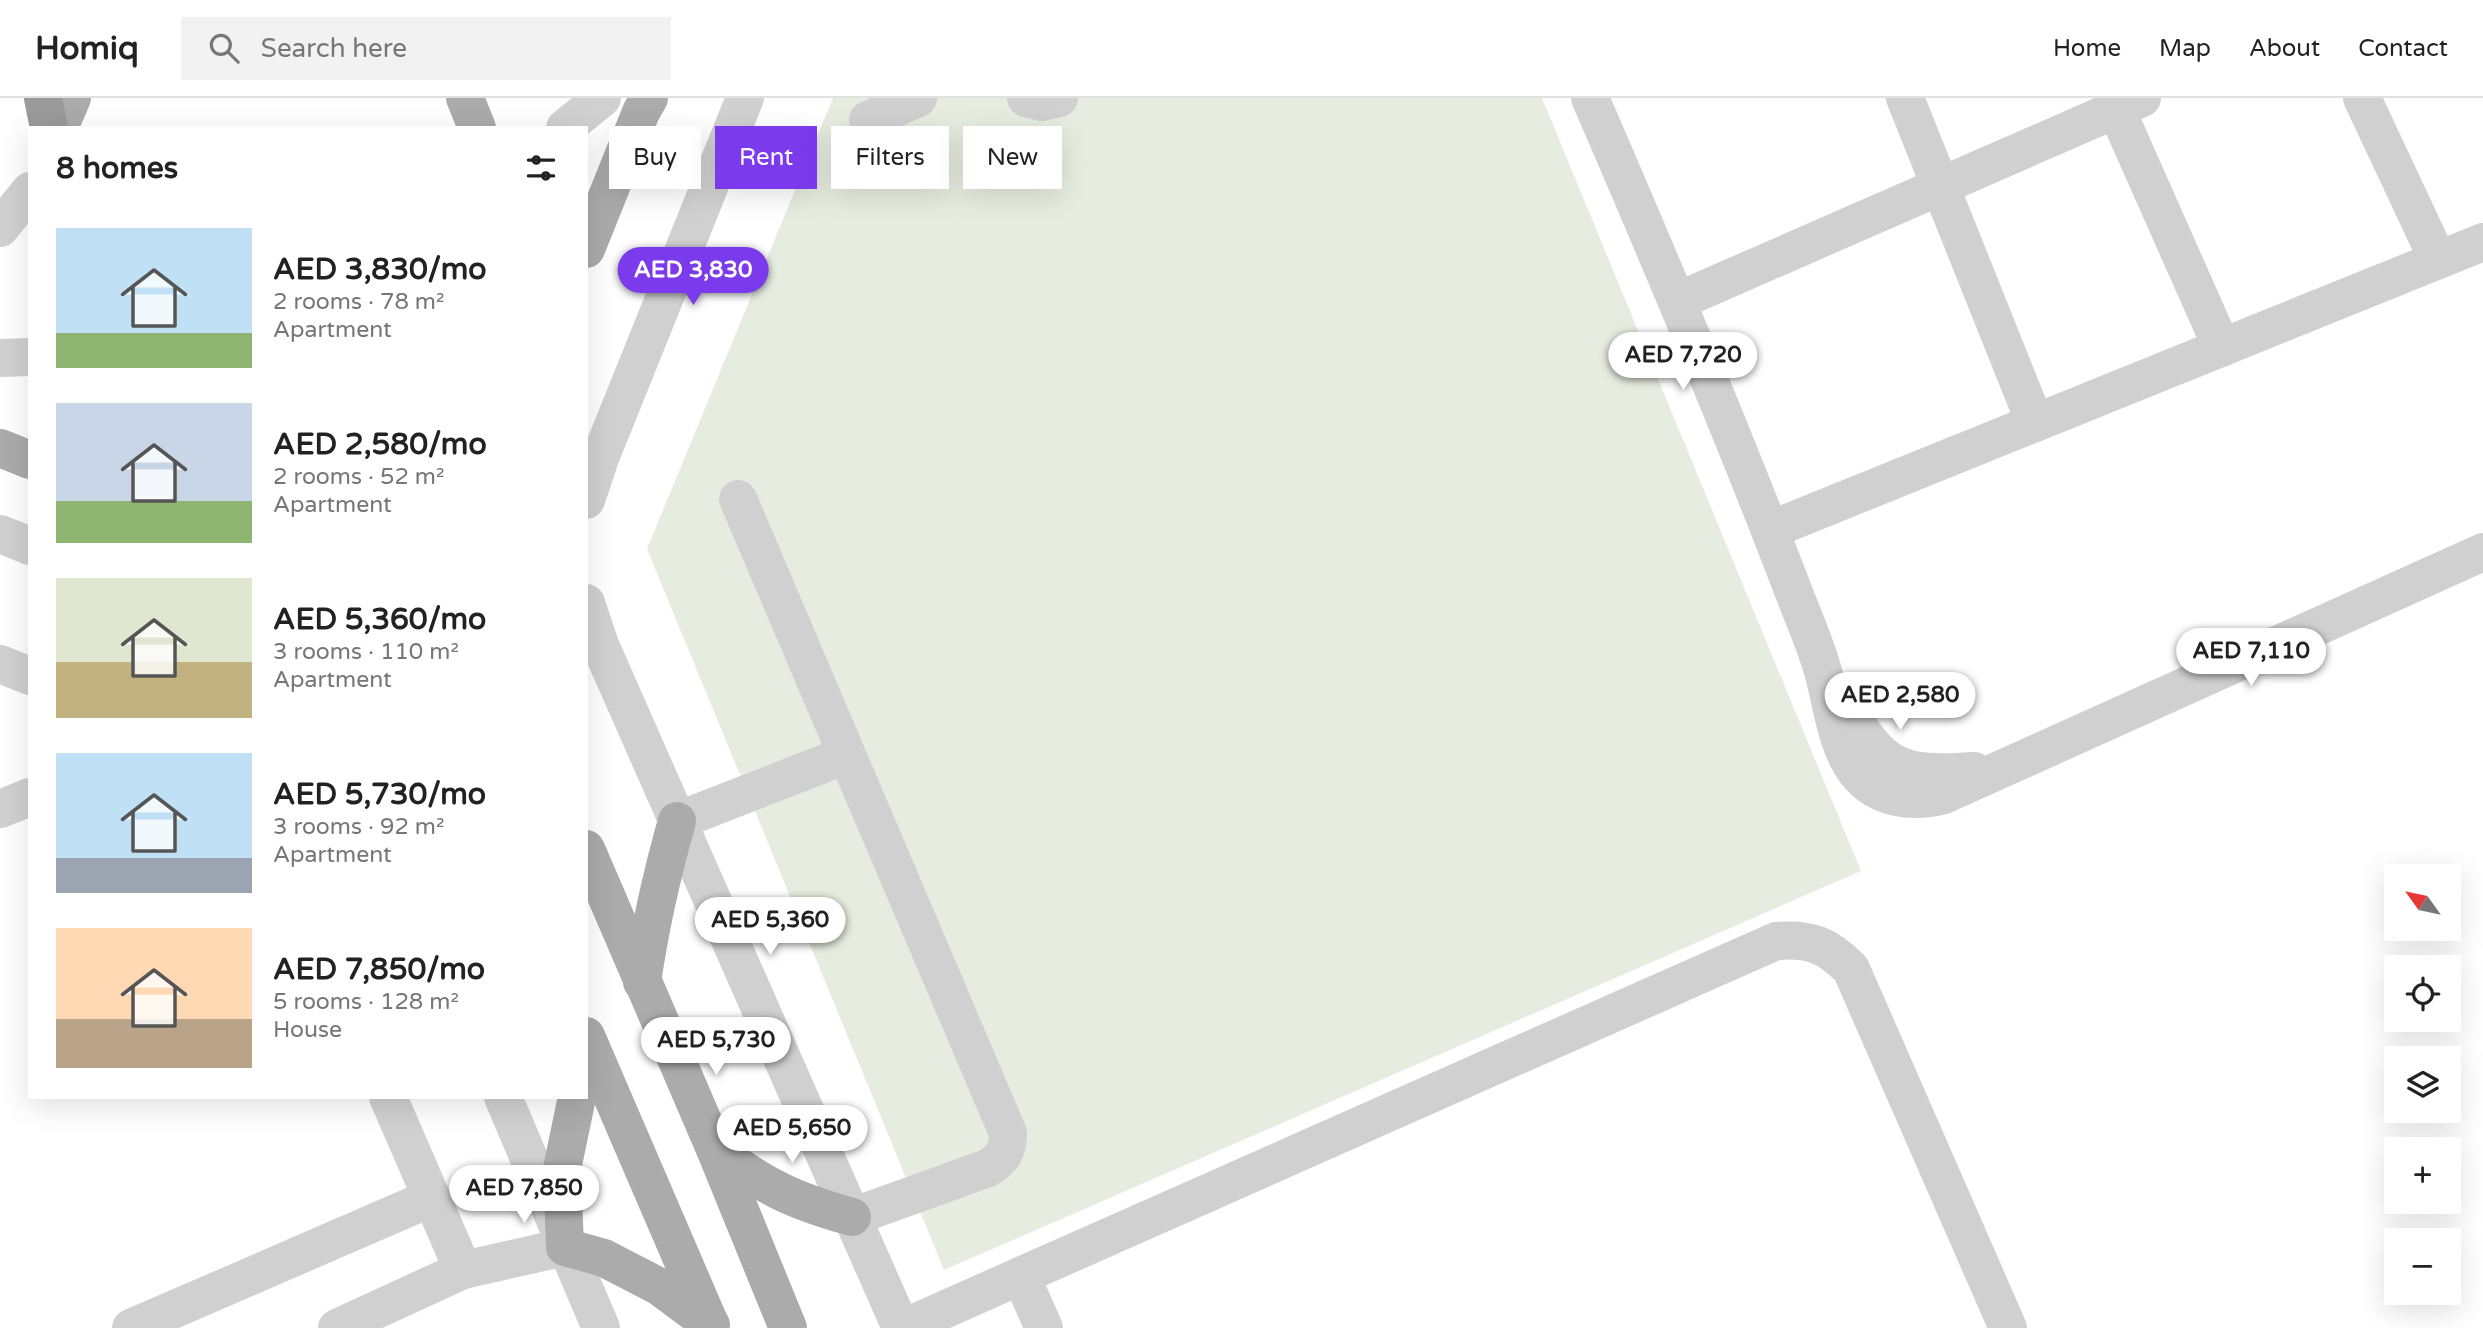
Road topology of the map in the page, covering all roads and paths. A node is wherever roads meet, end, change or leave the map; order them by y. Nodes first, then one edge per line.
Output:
1 (43, 98) edge
2 (72, 98) edge
3 (465, 98) edge
4 (602, 98) edge
5 (649, 98) edge
6 (745, 98) edge
7 (918, 98) edge
8 (1026, 98) edge
9 (1059, 98) edge
10 (1590, 98) edge
11 (1905, 98) edge
12 (2362, 98) edge
13 (2129, 103) edge
14 (868, 120) dead end
15 (49, 126) edge
16 (61, 126) edge
17 (476, 126) edge
18 (567, 126) edge
19 (1940, 187) junction
20 (28, 193) edge
21 (0, 228) edge
22 (2483, 242) edge
23 (588, 244) edge
24 (2438, 260) junction
25 (1678, 301) junction
26 (2222, 348) junction
27 (28, 357) edge
28 (0, 358) edge
29 (2035, 423) junction
30 (0, 448) edge
31 (28, 459) edge
32 (588, 494) edge
33 (738, 499) dead end
34 (1770, 530) junction
35 (0, 534) edge
36 (28, 545) edge
37 (2483, 552) edge
38 (588, 609) edge
39 (0, 664) edge
40 (28, 676) edge
41 (846, 755) junction
42 (28, 798) edge
43 (0, 808) edge
44 (677, 821) junction
45 (588, 854) edge
46 (642, 982) junction
47 (588, 1044) edge
48 (389, 1099) edge
49 (504, 1099) edge
50 (578, 1099) edge
51 (715, 1149) junction
52 (431, 1198) junction
53 (852, 1217) junction
54 (565, 1247) junction
55 (463, 1270) junction
56 (1021, 1276) junction
57 (711, 1327) edge
58 (131, 1328) edge
59 (337, 1328) edge
60 (601, 1328) edge
61 (788, 1328) edge
62 (902, 1328) edge
63 (1044, 1328) edge
64 (2008, 1328) edge

1 - 15 highway
2 - 16 main road
3 - 17 main road
4 - 18 street
5 - 23 main road
6 - 32 street
7 - 14 street
8 - 9 street
10 - 25 street
11 - 19 street
12 - 24 street
13 - 19 street
13 - 26 street
19 - 25 street
19 - 29 street
20 - 21 street
22 - 24 street
24 - 26 street
25 - 34 street
26 - 29 street
27 - 28 street
29 - 34 street
30 - 31 main road
33 - 41 street
34 - 37 street
35 - 36 street
38 - 44 street
39 - 40 street
41 - 44 street
41 - 53 street
42 - 43 street
44 - 46 main road
44 - 53 street
45 - 46 main road
46 - 51 main road
47 - 57 main road
48 - 52 street
49 - 54 street
50 - 54 main road
51 - 53 main road
51 - 61 main road
52 - 55 street
52 - 58 street
53 - 62 street
54 - 55 street
54 - 57 main road
54 - 60 street
55 - 59 street
56 - 62 street
56 - 63 street
56 - 64 street

